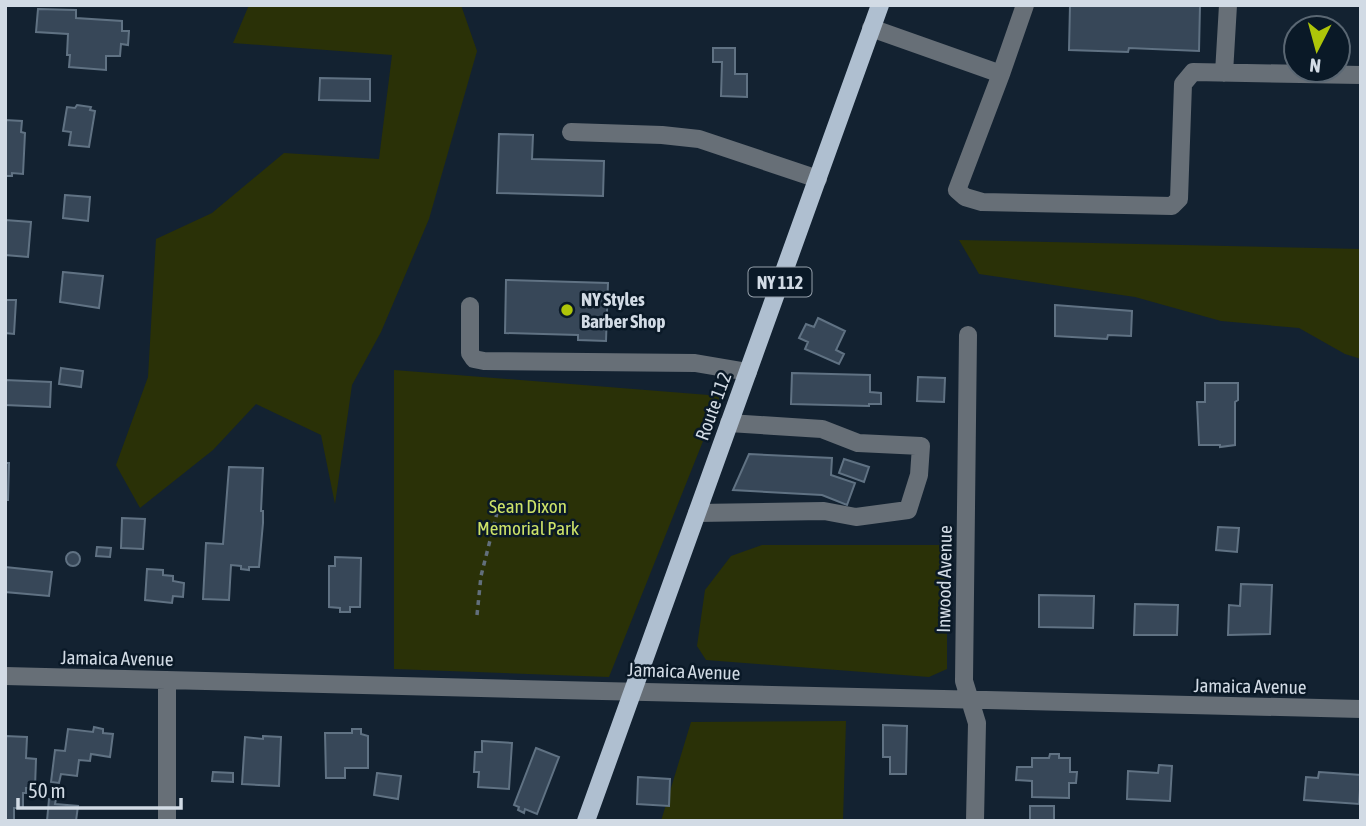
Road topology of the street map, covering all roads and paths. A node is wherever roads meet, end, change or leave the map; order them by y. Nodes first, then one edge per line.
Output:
1 (880, 5) edge
2 (1026, 5) edge
3 (1227, 5) edge
4 (871, 29) junction
5 (1224, 73) junction
6 (1001, 74) junction
7 (1361, 75) edge
8 (571, 132) dead end
9 (818, 179) junction
10 (470, 306) dead end
11 (968, 335) dead end
12 (748, 372) junction
13 (729, 423) junction
14 (498, 509) dead end
15 (697, 513) junction
16 (477, 615) dead end
17 (5, 676) edge
18 (167, 680) junction
19 (633, 691) junction
20 (970, 702) junction
21 (1361, 709) edge
22 (167, 821) edge
23 (586, 821) edge
24 (975, 821) edge

1 - 4 main road, Route 112 / NY 112
2 - 6 street
3 - 5 street
4 - 6 street
4 - 9 main road, Route 112 / NY 112
5 - 6 street
5 - 7 street
8 - 9 street
9 - 12 main road, Route 112 / NY 112
10 - 12 street
11 - 20 street, Inwood Avenue
12 - 13 main road, Route 112 / NY 112
13 - 15 main road, Route 112 / NY 112
13 - 15 street
14 - 16 path
15 - 19 main road, Route 112 / NY 112
17 - 18 street, Jamaica Avenue
18 - 19 street, Jamaica Avenue
18 - 22 street
19 - 20 street, Jamaica Avenue
19 - 23 main road, Route 112 / NY 112
20 - 21 street, Jamaica Avenue
20 - 24 street, Inwood Avenue

